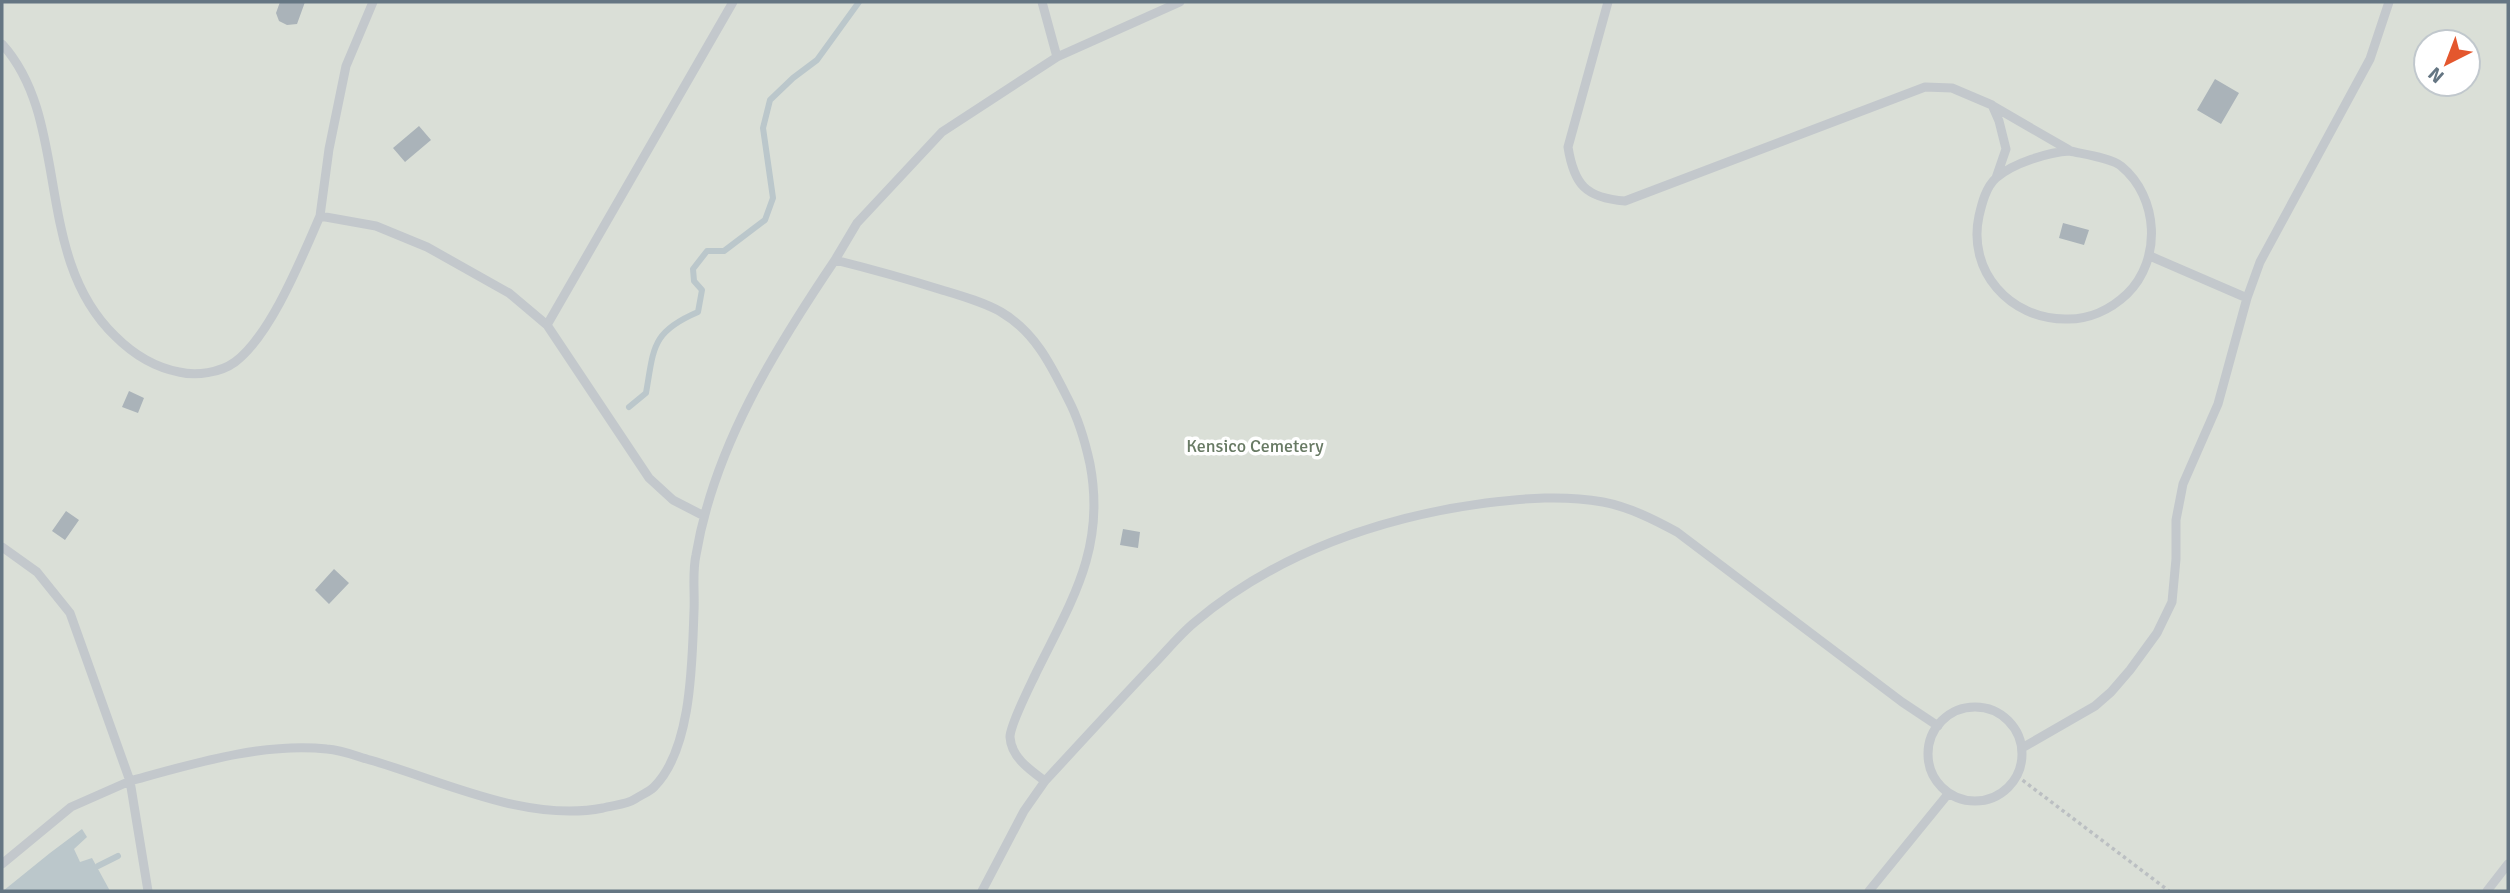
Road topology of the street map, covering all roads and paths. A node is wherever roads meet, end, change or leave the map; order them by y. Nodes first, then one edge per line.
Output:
1 (373, 2) edge
2 (733, 2) edge
3 (1042, 2) edge
4 (1180, 2) edge
5 (1608, 2) edge
6 (2389, 2) edge
7 (2, 44) edge
8 (1057, 57) junction
9 (1992, 105) junction
10 (2070, 150) junction
11 (1996, 178) junction
12 (320, 216) junction
13 (2150, 256) junction
14 (835, 260) junction
15 (2247, 298) junction
16 (547, 325) junction
17 (704, 516) junction
18 (2, 547) edge
19 (1938, 726) junction
20 (2022, 748) junction
21 (2017, 776) junction
22 (130, 781) junction
23 (1045, 781) junction
24 (1948, 794) junction
25 (2, 864) edge
26 (2508, 864) edge
27 (148, 891) edge
28 (982, 891) edge
29 (1869, 891) edge
30 (2169, 891) edge
31 (2487, 891) edge

1 - 12 lane
2 - 16 lane
3 - 8 lane
4 - 8 lane
5 - 9 lane
6 - 15 lane
7 - 12 lane
8 - 14 lane
9 - 10 lane
9 - 11 lane
10 - 11 lane
10 - 13 lane
11 - 13 lane
12 - 16 lane
13 - 15 lane
14 - 17 lane
14 - 23 lane
15 - 20 lane
16 - 17 lane
17 - 22 lane
18 - 22 lane
19 - 20 lane
19 - 23 lane
19 - 24 lane
20 - 21 lane
21 - 24 lane
21 - 30 path
22 - 25 lane
22 - 27 lane
23 - 28 lane
24 - 29 lane
26 - 31 lane

